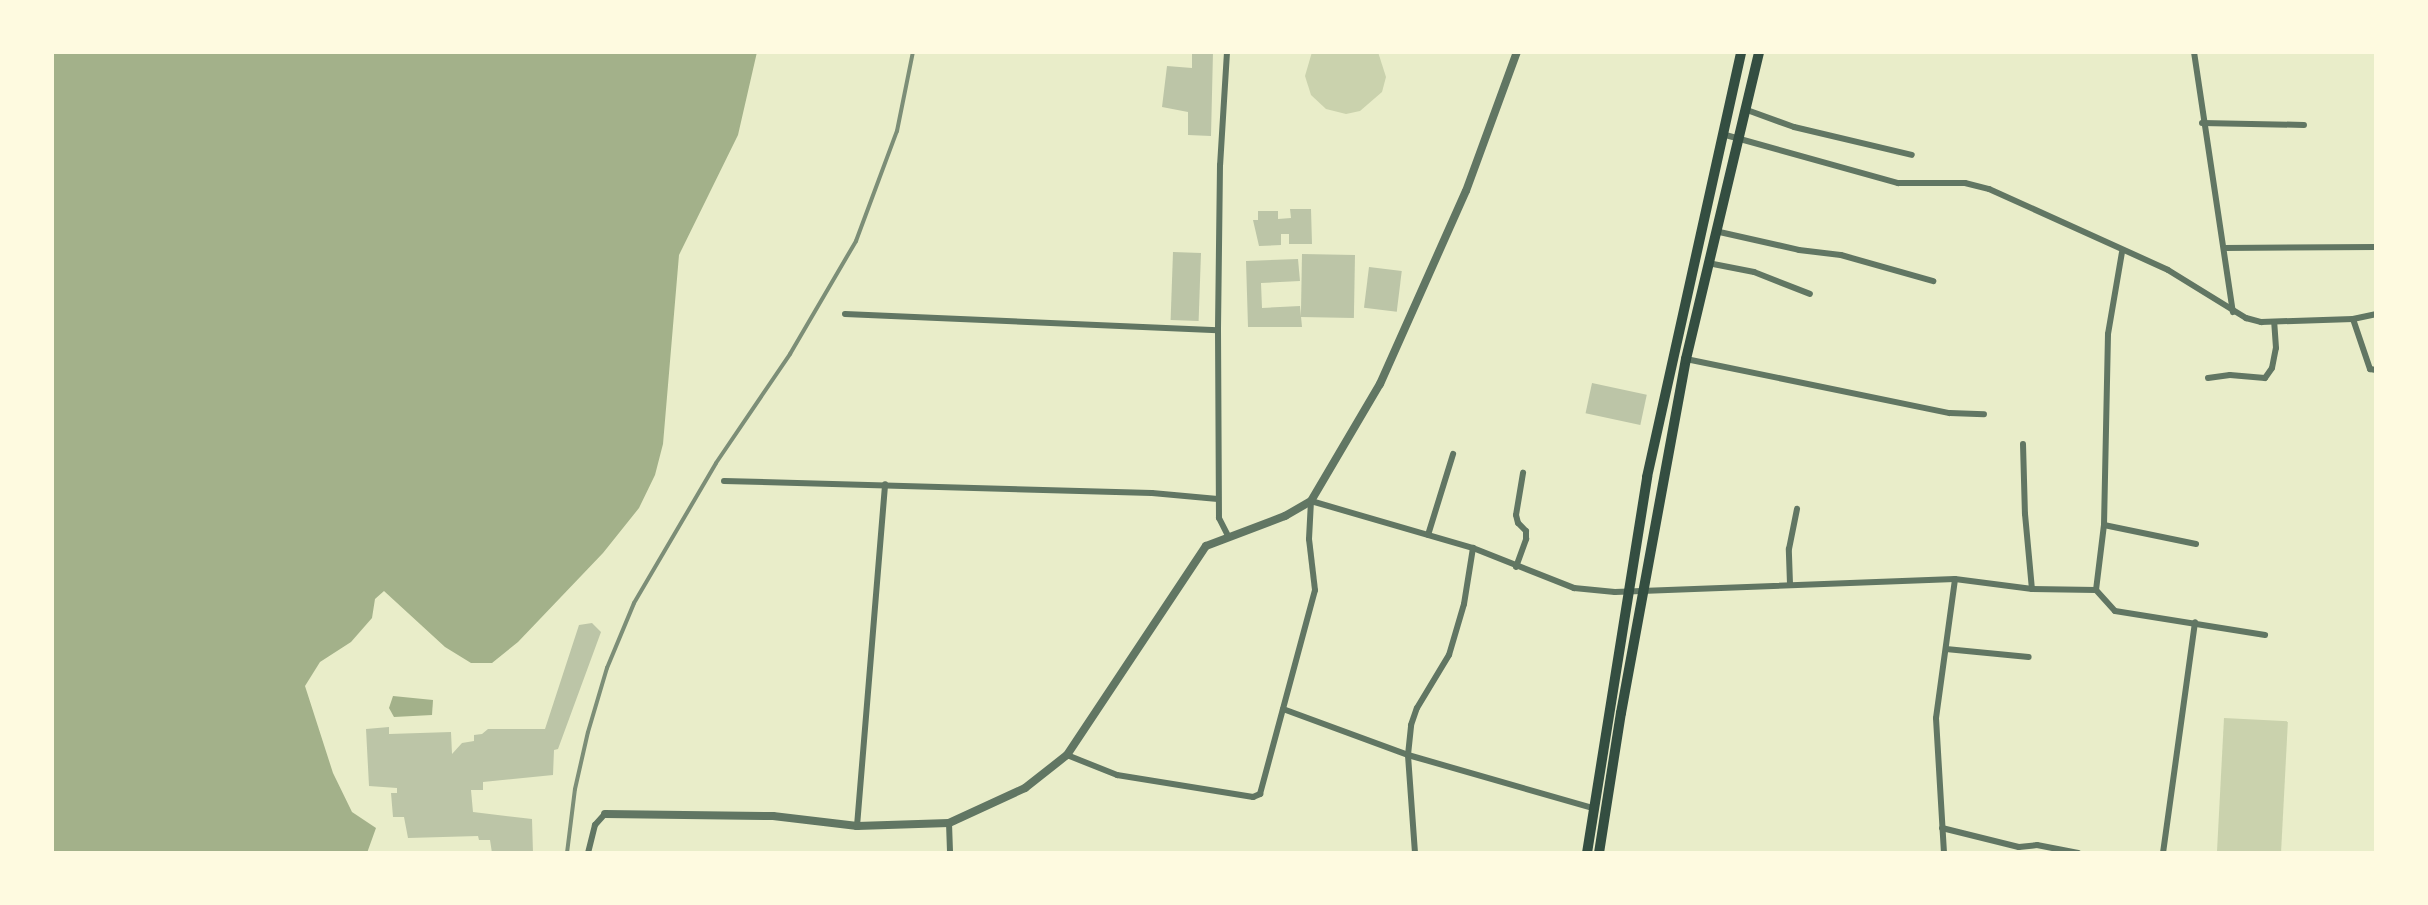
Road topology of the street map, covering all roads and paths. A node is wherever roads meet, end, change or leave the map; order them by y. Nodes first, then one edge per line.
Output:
1 (1227, 52) edge
2 (1517, 52) edge
3 (1741, 52) edge
4 (1759, 52) edge
5 (2194, 52) edge
6 (1747, 110) junction
7 (2202, 123) junction
8 (2304, 125) dead end
9 (1722, 134) junction
10 (1739, 138) junction
11 (1912, 155) dead end
12 (1715, 231) junction
13 (2376, 247) edge
14 (2224, 248) junction
15 (2122, 252) junction
16 (1708, 263) junction
17 (1933, 281) dead end
18 (1810, 294) dead end
19 (2233, 312) junction
20 (845, 314) dead end
21 (2376, 314) edge
22 (2353, 319) junction
23 (2274, 322) junction
24 (1218, 330) junction
25 (1686, 359) junction
26 (2376, 370) edge
27 (2208, 378) dead end
28 (1984, 414) dead end
29 (2023, 444) dead end
30 (1453, 454) dead end
31 (1523, 473) dead end
32 (724, 481) dead end
33 (885, 484) junction
34 (1218, 499) junction
35 (1311, 501) junction
36 (1797, 509) dead end
37 (2104, 525) junction
38 (1428, 535) junction
39 (1228, 536) junction
40 (2196, 544) dead end
41 (1473, 548) junction
42 (1516, 567) junction
43 (1955, 579) junction
44 (1790, 584) junction
45 (1645, 589) junction
46 (2032, 589) junction
47 (1631, 590) junction
48 (2096, 590) junction
49 (2195, 622) junction
50 (2265, 635) dead end
51 (1946, 649) junction
52 (2029, 657) dead end
53 (1283, 709) junction
54 (1067, 755) junction
55 (1408, 755) junction
56 (1589, 807) dead end
57 (605, 814) joint
58 (949, 823) junction
59 (857, 826) junction
60 (1942, 828) junction
61 (588, 853) edge
62 (950, 853) edge
63 (1415, 853) edge
64 (1587, 853) edge
65 (1599, 853) edge
66 (1944, 853) edge
67 (2078, 853) edge
68 (2163, 853) edge

1 - 24 street
2 - 35 street
3 - 9 highway
4 - 6 highway
5 - 7 street
6 - 10 highway
6 - 11 street
7 - 8 street
7 - 14 street
9 - 10 street
9 - 47 highway
10 - 12 highway
10 - 15 street
12 - 16 highway
12 - 17 street
13 - 14 street
14 - 19 street
15 - 19 street
15 - 37 street
16 - 18 street
16 - 25 highway
19 - 23 street
20 - 24 street
21 - 22 street
22 - 23 street
22 - 26 street
23 - 27 street
24 - 34 street
25 - 28 street
25 - 45 highway
29 - 46 street
30 - 38 street
31 - 42 street
32 - 33 street
33 - 34 street
33 - 59 street
34 - 39 street
35 - 38 street
35 - 39 street
35 - 53 street
36 - 44 street
37 - 40 street
37 - 48 street
38 - 41 street
39 - 54 street
41 - 42 street
41 - 55 street
42 - 47 street
43 - 44 street
43 - 46 street
43 - 51 street
44 - 45 street
45 - 47 street
45 - 65 highway
46 - 48 street
47 - 64 highway
48 - 49 street
49 - 50 street
49 - 68 street
51 - 52 street
51 - 60 street
53 - 54 street
53 - 55 street
54 - 58 street
55 - 56 street
55 - 63 street
57 - 59 street
57 - 61 street
58 - 59 street
58 - 62 street
60 - 66 street
60 - 67 street

